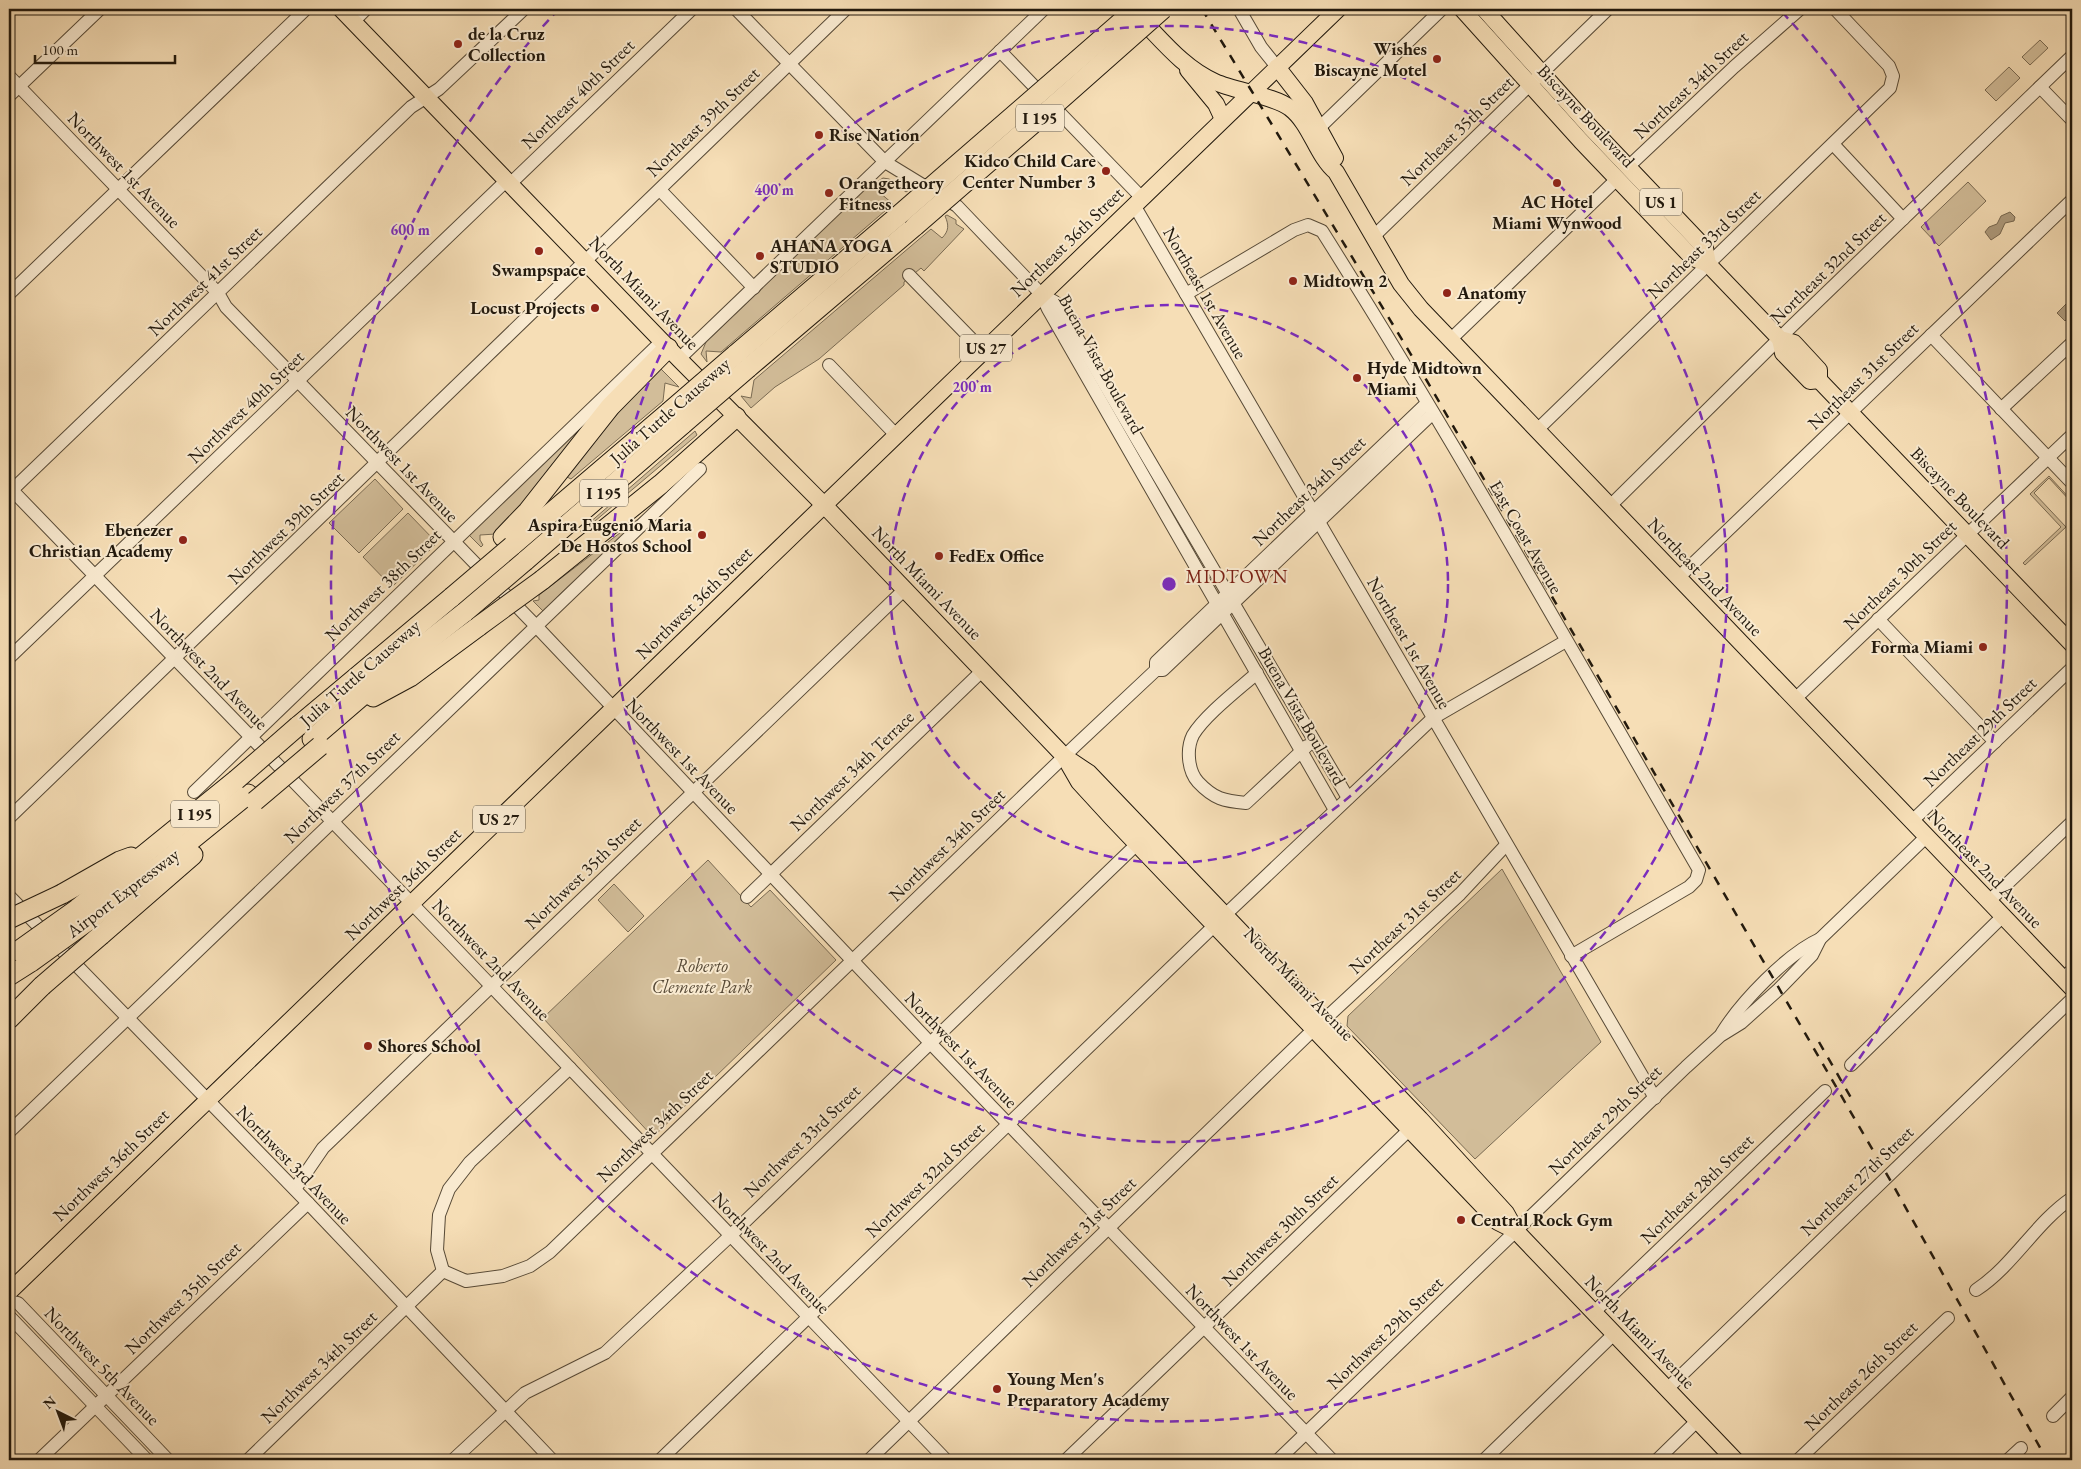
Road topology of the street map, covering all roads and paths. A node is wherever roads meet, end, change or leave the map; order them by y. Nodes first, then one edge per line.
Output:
1 (100, 9) edge
2 (306, 9) edge
3 (341, 9) edge
4 (366, 9) edge
5 (524, 9) edge
6 (692, 9) edge
7 (736, 9) edge
8 (846, 9) edge
9 (1044, 9) edge
10 (1131, 9) edge
11 (1136, 9) edge
12 (1163, 9) edge
13 (1239, 9) edge
14 (1338, 9) edge
15 (1442, 9) edge
16 (1462, 9) edge
17 (1484, 9) edge
18 (1608, 9) edge
19 (1800, 9) edge
20 (1836, 9) edge
21 (354, 21) junction
22 (1000, 51) junction
23 (2072, 56) edge
24 (1181, 60) junction
25 (788, 64) junction
26 (1277, 67) junction
27 (9, 76) edge
28 (1536, 79) junction
29 (19, 86) junction
30 (2040, 87) junction
31 (1250, 94) junction
32 (9, 96) edge
33 (427, 97) junction
34 (1224, 119) junction
35 (2072, 120) edge
36 (1319, 128) junction
37 (1833, 144) junction
38 (885, 162) junction
39 (1336, 172) junction
40 (1622, 173) junction
41 (508, 182) junction
42 (118, 190) junction
43 (660, 190) junction
44 (2072, 200) edge
45 (1138, 201) junction
46 (1903, 220) junction
47 (1373, 237) junction
48 (585, 261) junction
49 (1708, 264) junction
50 (909, 275) dead end
51 (754, 288) junction
52 (218, 293) junction
53 (9, 294) edge
54 (1041, 294) junction
55 (1186, 294) junction
56 (1931, 335) junction
57 (1780, 339) junction
58 (1450, 340) junction
59 (2072, 343) edge
60 (670, 349) junction
61 (983, 351) junction
62 (742, 362) junction
63 (829, 366) dead end
64 (297, 381) junction
65 (1430, 408) junction
66 (2001, 409) junction
67 (1850, 412) junction
68 (736, 417) junction
69 (676, 418) junction
70 (1537, 430) junction
71 (896, 435) junction
72 (2072, 435) edge
73 (2048, 458) junction
74 (378, 463) junction
75 (700, 469) dead end
76 (2072, 484) edge
77 (10, 490) edge
78 (824, 505) junction
79 (1610, 506) junction
80 (1316, 517) junction
81 (1967, 535) junction
82 (453, 541) junction
83 (508, 541) junction
84 (94, 576) junction
85 (1678, 578) junction
86 (905, 590) junction
87 (1230, 599) junction
88 (1220, 608) junction
89 (465, 612) junction
90 (1878, 620) junction
91 (536, 626) junction
92 (1566, 640) junction
93 (2072, 644) edge
94 (9, 658) edge
95 (175, 658) junction
96 (2072, 668) edge
97 (982, 671) junction
98 (1257, 673) junction
99 (373, 697) junction
100 (1795, 699) junction
101 (613, 710) junction
102 (1433, 718) junction
103 (251, 737) junction
104 (310, 737) junction
105 (1315, 739) junction
106 (1995, 742) junction
107 (1301, 752) junction
108 (1064, 756) junction
109 (194, 792) dead end
110 (246, 792) junction
111 (693, 792) junction
112 (1348, 798) junction
113 (1335, 810) junction
114 (9, 818) edge
115 (1112, 818) junction
116 (332, 821) junction
117 (1911, 822) junction
118 (2072, 822) edge
119 (1926, 837) junction
120 (1137, 844) junction
121 (1506, 845) junction
122 (153, 848) junction
123 (771, 874) junction
124 (9, 896) edge
125 (747, 897) dead end
126 (1988, 902) junction
127 (412, 903) junction
128 (82, 915) junction
129 (2002, 917) junction
130 (9, 919) edge
131 (1220, 920) junction
132 (19, 956) edge
133 (1571, 956) junction
134 (852, 960) junction
135 (9, 976) edge
136 (2069, 979) edge
137 (42, 986) junction
138 (491, 986) junction
139 (2072, 999) edge
140 (9, 1009) edge
141 (9, 1018) edge
142 (126, 1019) junction
143 (1319, 1024) junction
144 (930, 1042) junction
145 (1851, 1065) dead end
146 (570, 1068) junction
147 (1825, 1091) dead end
148 (1654, 1098) junction
149 (207, 1101) junction
150 (1009, 1124) junction
151 (1410, 1129) junction
152 (9, 1132) edge
153 (651, 1153) junction
154 (295, 1189) junction
155 (2072, 1198) edge
156 (308, 1203) junction
157 (1108, 1227) junction
158 (1516, 1231) junction
159 (730, 1236) junction
160 (443, 1270) junction
161 (1976, 1290) dead end
162 (9, 1292) edge
163 (9, 1301) edge
164 (406, 1308) junction
165 (1593, 1313) junction
166 (9, 1316) edge
167 (808, 1318) junction
168 (1948, 1318) dead end
169 (1204, 1327) junction
170 (1614, 1334) junction
171 (1667, 1389) junction
172 (106, 1396) junction
173 (2072, 1397) edge
174 (95, 1406) junction
175 (505, 1411) junction
176 (2053, 1416) dead end
177 (1698, 1421) junction
178 (909, 1422) junction
179 (1306, 1434) junction
180 (2021, 1448) dead end
181 (2009, 1459) edge
182 (39, 1460) edge
183 (146, 1460) edge
184 (168, 1460) edge
185 (248, 1460) edge
186 (453, 1460) edge
187 (552, 1460) edge
188 (660, 1460) edge
189 (868, 1460) edge
190 (946, 1460) edge
191 (1066, 1460) edge
192 (1278, 1460) edge
193 (1332, 1460) edge
194 (1484, 1460) edge
195 (1657, 1460) edge
196 (1735, 1460) edge
197 (1798, 1460) edge

1 - 29 street
2 - 42 street
3 - 21 main road, North Miami Avenue
4 - 21 street
5 - 33 street, Northwest 41st Street
6 - 41 street, Northeast 40th Street
7 - 25 street
8 - 25 street, Northeast 39th Street
9 - 22 street, Northwest 38th Street
10 - 24 main road, Northeast 2nd Avenue
11 - 62 highway, Julia Tuttle Causeway / I 195, bridge
12 - 62 highway, Julia Tuttle Causeway / I 195, bridge
13 - 26 street
14 - 26 main road, Northeast 36th Street / US 27
15 - 36 street
16 - 28 main road, Biscayne Boulevard / US 1
17 - 28 main road, Biscayne Boulevard / US 1
18 - 28 street, Northeast 35th Street
19 - 40 street, Northeast 34th Street
20 - 37 street, Northeast 33rd Street
21 - 33 main road, North Miami Avenue
22 - 38 street, Northwest 38th Street
22 - 45 street, Northeast 1st Avenue
23 - 30 street, Northeast 32nd Street
24 - 31 main road, Northeast 2nd Avenue
24 - 34 main road
25 - 38 street
25 - 43 street, Northeast 39th Street
26 - 31 main road, Northeast 36th Street / US 27
26 - 36 main road, Northeast 2nd Avenue
27 - 29 street, Northwest 1st Avenue
28 - 40 main road, Biscayne Boulevard / US 1
28 - 47 street, Northeast 35th Street
29 - 32 street
29 - 42 street, Northwest 1st Avenue
30 - 35 street
30 - 46 street, Northeast 32nd Street
31 - 34 main road, Northeast 36th Street / US 27
31 - 39 main road, Northeast 2nd Avenue
33 - 41 main road, North Miami Avenue
33 - 52 street, Northwest 41st Street
34 - 45 main road, Northeast 36th Street / US 27
36 - 39 main road, Northeast 2nd Avenue
37 - 46 street
37 - 49 street, Northeast 33rd Street
38 - 51 street, Northwest 38th Street
38 - 54 street
39 - 47 main road, Northeast 2nd Avenue
40 - 49 main road, Biscayne Boulevard / US 1
40 - 58 street, Northeast 34th Street
41 - 48 main road, North Miami Avenue
41 - 64 street, Northwest 40th Street
42 - 52 street, Northwest 1st Avenue
42 - 53 street
43 - 48 street, Northeast 39th Street
43 - 51 street
44 - 56 street, Northeast 31st Street
45 - 54 main road, Northeast 36th Street / US 27
45 - 55 street, Northeast 1st Avenue
46 - 57 street, Northeast 32nd Street
47 - 58 main road, Northeast 2nd Avenue
48 - 60 main road, North Miami Avenue
48 - 74 street, Northwest 39th Street
49 - 57 main road, Biscayne Boulevard / US 1
49 - 70 street, Northeast 33rd Street
50 - 61 street
51 - 60 street, Northwest 38th Street
52 - 64 street, Northwest 1st Avenue
52 - 77 street, Northwest 41st Street
54 - 61 main road, Northeast 36th Street / US 27
54 - 87 street, Buena Vista Boulevard
54 - 88 street, Buena Vista Boulevard
55 - 65 street, East Coast Avenue
55 - 80 street, Northeast 1st Avenue
56 - 66 street
56 - 67 street, Northeast 31st Street
57 - 67 main road, Biscayne Boulevard / US 1
57 - 79 street, Northeast 32nd Street
58 - 70 main road, Northeast 2nd Avenue
59 - 66 street
60 - 68 main road, North Miami Avenue
60 - 82 street, Northwest 38th Street
60 - 83 highway
61 - 71 main road, Northeast 36th Street / US 27
62 - 69 highway, Julia Tuttle Causeway / I 195, bridge
63 - 71 street
64 - 74 street, Northwest 1st Avenue
64 - 84 street, Northwest 40th Street
65 - 80 street, Northeast 34th Street
65 - 92 street, East Coast Avenue
66 - 73 street
67 - 81 main road, Biscayne Boulevard / US 1
67 - 85 street, Northeast 31st Street
68 - 78 main road, North Miami Avenue
68 - 99 highway, bridge
69 - 83 highway, Julia Tuttle Causeway / I 195
69 - 89 highway, Julia Tuttle Causeway / I 195, bridge
70 - 79 main road, Northeast 2nd Avenue
71 - 78 main road, Northeast 36th Street / US 27
72 - 73 street, Northeast 30th Street
73 - 76 street
73 - 81 street, Northeast 30th Street
74 - 82 street, Northwest 1st Avenue
74 - 95 street, Northwest 39th Street
75 - 91 street, Northwest 37th Street
77 - 84 street, Northwest 2nd Avenue
78 - 86 main road, North Miami Avenue
78 - 101 main road, Northwest 36th Street / US 27
79 - 85 main road, Northeast 2nd Avenue
80 - 87 street, Northeast 34th Street
80 - 102 street, Northeast 1st Avenue
81 - 90 street, Northeast 30th Street
81 - 93 main road, Biscayne Boulevard / US 1
82 - 91 street, Northwest 1st Avenue
82 - 103 street, Northwest 38th Street
83 - 104 highway, Julia Tuttle Causeway / I 195, bridge
84 - 94 street, Northwest 40th Street
84 - 95 street, Northwest 2nd Avenue
85 - 100 main road, Northeast 2nd Avenue
86 - 97 main road, North Miami Avenue
86 - 111 street, Northwest 35th Street
87 - 88 street, Northeast 34th Street
87 - 105 street, Buena Vista Boulevard
88 - 98 street, Buena Vista Boulevard
88 - 108 street, Northeast 34th Street
89 - 99 highway
89 - 104 highway
90 - 100 street, Northeast 30th Street
90 - 106 street
91 - 101 street, Northwest 1st Avenue
91 - 116 street, Northwest 37th Street
92 - 102 street
92 - 133 street, East Coast Avenue
95 - 103 street, Northwest 2nd Avenue
95 - 114 street, Northwest 39th Street
96 - 106 street, Northeast 29th Street
97 - 108 main road, North Miami Avenue
97 - 123 street, Northwest 34th Terrace
98 - 107 street, Buena Vista Boulevard
98 - 107 street
99 - 104 highway
100 - 117 main road, Northeast 2nd Avenue
101 - 111 street, Northwest 1st Avenue
101 - 127 main road, Northwest 36th Street / US 27
102 - 112 street
102 - 121 street, Northeast 1st Avenue
103 - 109 street, Northwest 38th Street
103 - 116 street, Northwest 2nd Avenue
104 - 110 highway, bridge
104 - 110 highway, Julia Tuttle Causeway / I 195, bridge
105 - 107 street
105 - 112 street, Buena Vista Boulevard
106 - 117 street, Northeast 29th Street
107 - 113 street, Buena Vista Boulevard
108 - 115 main road, North Miami Avenue
108 - 131 main road, North Miami Avenue
108 - 134 street, Northwest 34th Street
110 - 122 highway, Julia Tuttle Causeway / I 195
110 - 128 highway, Airport Expressway
110 - 137 highway, bridge
111 - 123 street, Northwest 1st Avenue
111 - 138 street, Northwest 35th Street
112 - 113 street
113 - 131 street
115 - 120 main road, North Miami Avenue
115 - 131 main road
116 - 127 street, Northwest 2nd Avenue
116 - 142 street, Northwest 37th Street
117 - 119 main road, Northeast 2nd Avenue
118 - 126 street
119 - 126 main road, Northeast 2nd Avenue
119 - 148 street, Northeast 29th Street
120 - 131 main road, North Miami Avenue
120 - 144 street, Northwest 33rd Street
121 - 133 street, Northeast 1st Avenue
121 - 143 street, Northeast 31st Street
122 - 128 highway, Airport Expressway
122 - 130 highway, bridge
123 - 125 street, Northwest 34th Terrace
123 - 134 street, Northwest 1st Avenue
124 - 142 street, Northwest 3rd Avenue
126 - 129 main road, Northeast 2nd Avenue
127 - 138 street, Northwest 2nd Avenue
127 - 149 main road, Northwest 36th Street / US 27
128 - 132 highway, Airport Expressway, bridge
129 - 136 main road, Northeast 2nd Avenue
129 - 145 street
131 - 143 main road, North Miami Avenue
131 - 143 main road, North Miami Avenue
131 - 150 street, Northwest 32nd Street
132 - 135 highway, Airport Expressway
133 - 148 street, Northeast 1st Avenue
134 - 144 street, Northwest 1st Avenue
134 - 153 street, Northwest 34th Street
137 - 140 highway
137 - 141 highway
138 - 146 street, Northwest 2nd Avenue
138 - 154 street, Northwest 35th Street
139 - 171 street, Northeast 27th Street
142 - 149 street, Northwest 3rd Avenue
142 - 152 street, Northwest 37th Street
143 - 151 main road, North Miami Avenue
143 - 157 street, Northwest 31st Street
143 - 158 main road, North Miami Avenue
144 - 150 street, Northwest 1st Avenue
144 - 159 street, Northwest 33rd Street
146 - 153 street, Northwest 2nd Avenue
146 - 160 street
147 - 165 street, Northeast 28th Street
148 - 158 street, Northeast 29th Street
149 - 154 street, Northwest 3rd Avenue
149 - 162 main road, Northwest 36th Street / US 27
150 - 157 street, Northwest 1st Avenue
150 - 167 street, Northwest 32nd Street
151 - 158 main road, North Miami Avenue
151 - 169 street, Northwest 30th Street
153 - 159 street, Northwest 2nd Avenue
153 - 160 street, Northwest 34th Street
154 - 156 street, Northwest 3rd Avenue
155 - 161 street
156 - 164 street, Northwest 3rd Avenue
156 - 172 street, Northwest 35th Street
157 - 169 street, Northwest 1st Avenue
157 - 178 street, Northwest 31st Street
158 - 165 main road, North Miami Avenue
158 - 179 street, Northwest 29th Street
159 - 167 street, Northwest 2nd Avenue
159 - 175 street, Northwest 33rd Street
160 - 164 street, Northwest 34th Street
163 - 172 street, Northwest 5th Avenue
164 - 175 street, Northwest 3rd Avenue
164 - 185 street, Northwest 34th Street
165 - 170 main road, North Miami Avenue
166 - 174 street, Northwest 5th Avenue
167 - 178 street, Northwest 2nd Avenue
167 - 188 street, Northwest 32nd Street
168 - 197 street, Northeast 26th Street
169 - 179 street, Northwest 1st Avenue
169 - 191 street, Northwest 30th Street
170 - 171 main road, North Miami Avenue
170 - 194 street
171 - 177 main road, North Miami Avenue
172 - 174 street, Northwest 35th Street
172 - 184 street, Northwest 5th Avenue
173 - 176 street
174 - 182 street, Northwest 35th Street
174 - 183 street, Northwest 5th Avenue
175 - 186 street, Northwest 33rd Street
175 - 187 street, Northwest 3rd Avenue
177 - 195 street
177 - 196 main road, North Miami Avenue
178 - 189 street, Northwest 31st Street
178 - 190 street, Northwest 2nd Avenue
179 - 192 street, Northwest 29th Street
179 - 193 street, Northwest 1st Avenue
180 - 181 street

